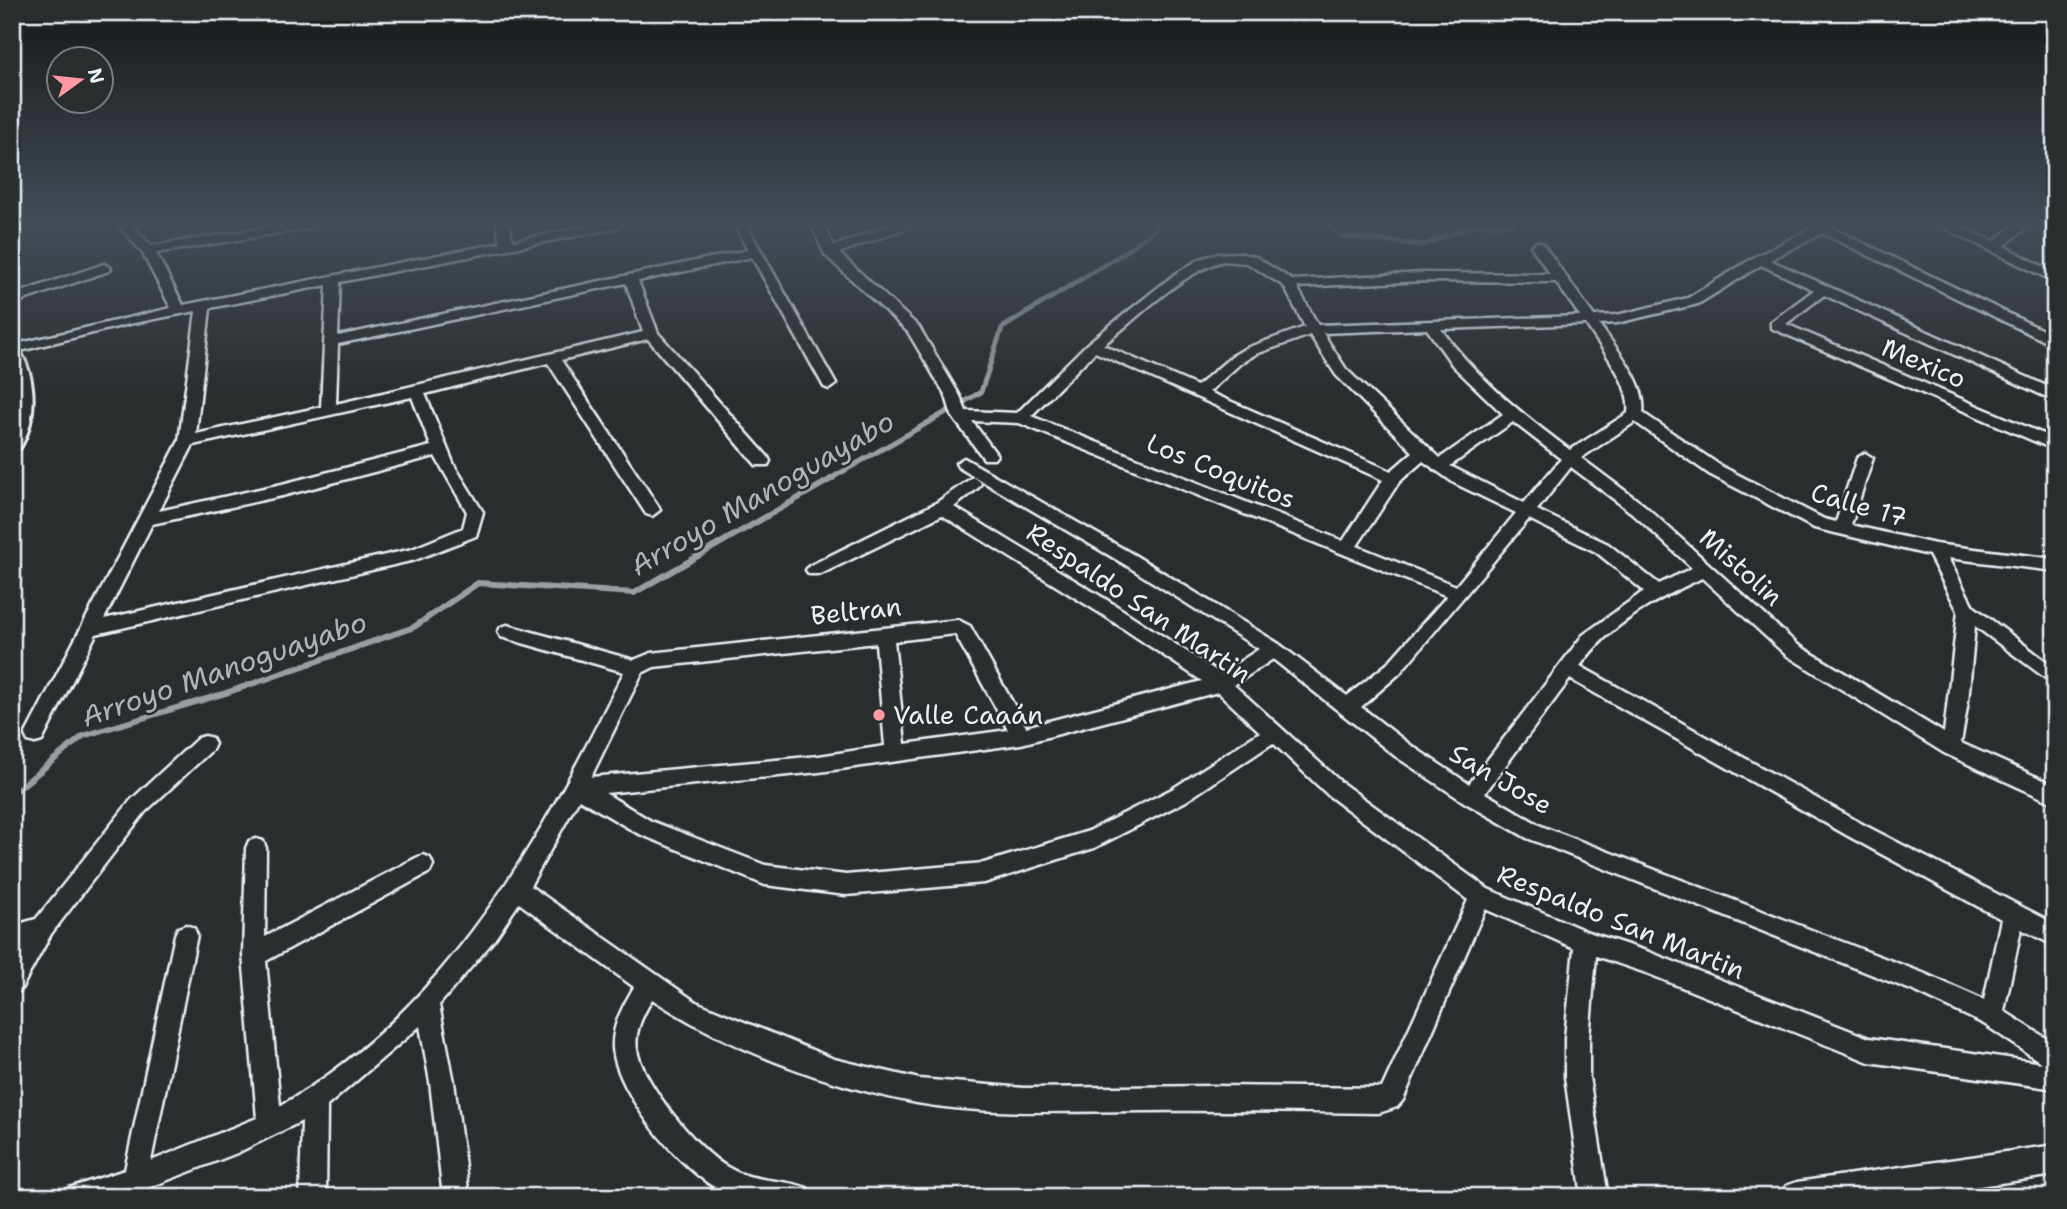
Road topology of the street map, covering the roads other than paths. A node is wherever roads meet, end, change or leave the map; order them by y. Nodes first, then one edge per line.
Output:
1 (68, 280) edge
2 (164, 280) edge
3 (327, 280) edge
4 (334, 280) edge
5 (624, 280) edge
6 (632, 280) edge
7 (770, 280) edge
8 (861, 280) edge
9 (1176, 280) edge
10 (1283, 280) edge
11 (1329, 280) edge
12 (1561, 280) edge
13 (1727, 280) edge
14 (1802, 280) edge
15 (1935, 280) edge
16 (1289, 284) junction
17 (1822, 290) junction
18 (12, 300) edge
19 (204, 305) junction
20 (179, 310) junction
21 (1590, 320) junction
22 (1431, 325) junction
23 (1313, 329) junction
24 (651, 334) junction
25 (333, 341) junction
26 (2055, 342) edge
27 (1093, 346) junction
28 (12, 349) edge
29 (12, 354) edge
30 (552, 358) junction
31 (17, 376) edge
32 (829, 384) dead end
33 (417, 391) junction
34 (1200, 392) junction
35 (2055, 396) edge
36 (328, 409) junction
37 (1513, 415) junction
38 (1635, 415) junction
39 (960, 416) junction
40 (1021, 418) junction
41 (187, 441) junction
42 (12, 443) edge
43 (2055, 445) edge
44 (440, 449) junction
45 (1423, 452) junction
46 (989, 455) dead end
47 (1570, 458) junction
48 (1866, 458) dead end
49 (762, 461) dead end
50 (964, 463) dead end
51 (1439, 466) junction
52 (1393, 478) junction
53 (973, 483) dead end
54 (942, 509) junction
55 (652, 510) dead end
56 (1525, 511) junction
57 (145, 520) junction
58 (1841, 530) junction
59 (1347, 548) junction
60 (1935, 550) junction
61 (2055, 565) edge
62 (815, 570) dead end
63 (1704, 570) junction
64 (1657, 593) junction
65 (1459, 594) junction
66 (1968, 611) junction
67 (89, 629) junction
68 (507, 632) dead end
69 (884, 635) junction
70 (1273, 649) junction
71 (635, 668) junction
72 (1567, 668) junction
73 (2055, 678) edge
74 (1221, 684) junction
75 (1346, 708) junction
76 (1273, 733) junction
77 (35, 735) dead end
78 (1021, 736) junction
79 (205, 744) dead end
80 (1951, 747) junction
81 (896, 755) junction
82 (577, 787) junction
83 (2055, 795) edge
84 (1471, 796) junction
85 (256, 848) dead end
86 (422, 866) dead end
87 (518, 890) junction
88 (1480, 896) junction
89 (2014, 914) junction
90 (43, 927) junction
91 (186, 935) dead end
92 (12, 936) edge
93 (2055, 936) edge
94 (1586, 942) junction
95 (254, 956) junction
96 (12, 983) edge
97 (648, 984) junction
98 (428, 1005) junction
99 (1992, 1016) junction
100 (2055, 1058) edge
101 (2055, 1077) edge
102 (315, 1100) junction
103 (270, 1125) junction
104 (2055, 1160) edge
105 (135, 1180) junction
106 (78, 1197) edge
107 (313, 1197) edge
108 (456, 1197) edge
109 (798, 1197) edge
110 (1595, 1197) edge
111 (1797, 1197) edge

1 - 18 street
2 - 20 street
3 - 19 street
4 - 25 street
5 - 25 street
6 - 24 street
7 - 32 street
8 - 39 street
9 - 27 street
10 - 16 street
11 - 16 street
12 - 21 street
13 - 21 street
14 - 17 street
15 - 26 street
16 - 23 street
17 - 35 street
17 - 43 street, Mexico
19 - 20 street
19 - 41 street
20 - 28 street
21 - 22 street
21 - 38 street
22 - 23 street
22 - 37 street, Mistolin
23 - 34 street
23 - 45 street
24 - 30 street
24 - 49 street
25 - 36 street
27 - 34 street
27 - 40 street
29 - 31 main road
30 - 33 street
30 - 55 street
31 - 42 main road
33 - 36 street
33 - 44 street
34 - 52 street
36 - 41 street
37 - 47 street, Mistolin
37 - 51 street
38 - 47 street
38 - 58 street, Calle 17
39 - 40 street, Los Coquitos
39 - 46 street
40 - 59 street, Los Coquitos
41 - 57 street
44 - 57 street
44 - 67 street
45 - 51 street
45 - 52 street
47 - 56 street
47 - 63 street, Mistolin
48 - 58 street
50 - 70 street, San Jose
51 - 56 street
52 - 59 street
53 - 54 street
54 - 62 street
54 - 74 street, Respaldo San Martin
56 - 64 street
56 - 65 street
57 - 67 street
58 - 60 street, Calle 17
59 - 65 street, Los Coquitos
60 - 61 street, Calle 17
60 - 66 street
63 - 64 street
63 - 80 street, Mistolin
64 - 72 street
65 - 75 street
66 - 73 street
66 - 80 street
67 - 77 street
68 - 71 street
69 - 71 street, Beltran
69 - 78 street, Beltran
69 - 81 street
70 - 74 street
70 - 75 street, San Jose
71 - 82 street
72 - 84 street
72 - 89 street
74 - 76 street, Respaldo San Martin
74 - 78 street
75 - 84 street, San Jose
76 - 82 street
76 - 88 street, Respaldo San Martin
78 - 81 street
79 - 90 street
80 - 83 street, Mistolin
81 - 82 street
82 - 87 street
84 - 99 street, San Jose
85 - 95 street
86 - 95 street
87 - 97 street
87 - 98 street
88 - 94 street, Respaldo San Martin
88 - 97 street
89 - 93 street
89 - 99 street
90 - 92 street
90 - 96 street
91 - 105 street
94 - 101 street, Respaldo San Martin
94 - 110 street
95 - 103 street
97 - 109 street
98 - 102 street
98 - 108 street
99 - 100 street, San Jose
102 - 103 street
102 - 107 street
103 - 105 street
104 - 111 street
105 - 106 street

